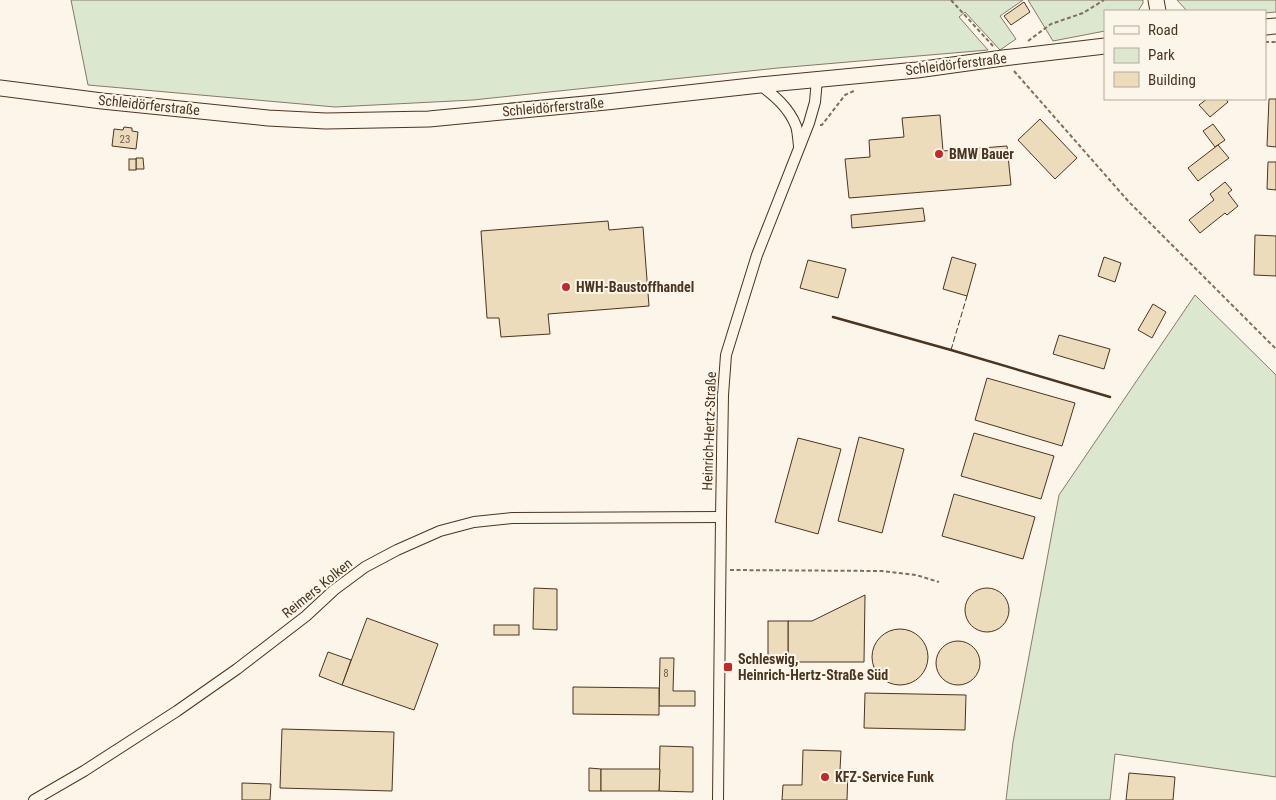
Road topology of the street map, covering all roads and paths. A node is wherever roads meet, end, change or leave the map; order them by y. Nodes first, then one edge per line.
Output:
1 (951, 0) edge
2 (1104, 0) edge
3 (1027, 41) dead end
4 (1104, 46) edge
5 (1003, 58) junction
6 (817, 79) junction
7 (760, 85) junction
8 (862, 87) dead end
9 (0, 88) edge
10 (822, 126) dead end
11 (799, 147) junction
12 (1276, 349) edge
13 (721, 517) junction
14 (720, 570) junction
15 (939, 582) dead end
16 (34, 800) edge
17 (718, 800) edge

1 - 5 path
2 - 3 path
4 - 5 street, Schleidörferstraße
5 - 6 street, Schleidörferstraße
5 - 12 path
6 - 7 street, Schleidörferstraße
6 - 11 street, Heinrich-Hertz-Straße
7 - 9 street, Schleidörferstraße
7 - 11 street
8 - 10 path
11 - 13 street, Heinrich-Hertz-Straße
13 - 14 street, Heinrich-Hertz-Straße
13 - 16 street, Reimers Kolken
14 - 15 path
14 - 17 street, Heinrich-Hertz-Straße

